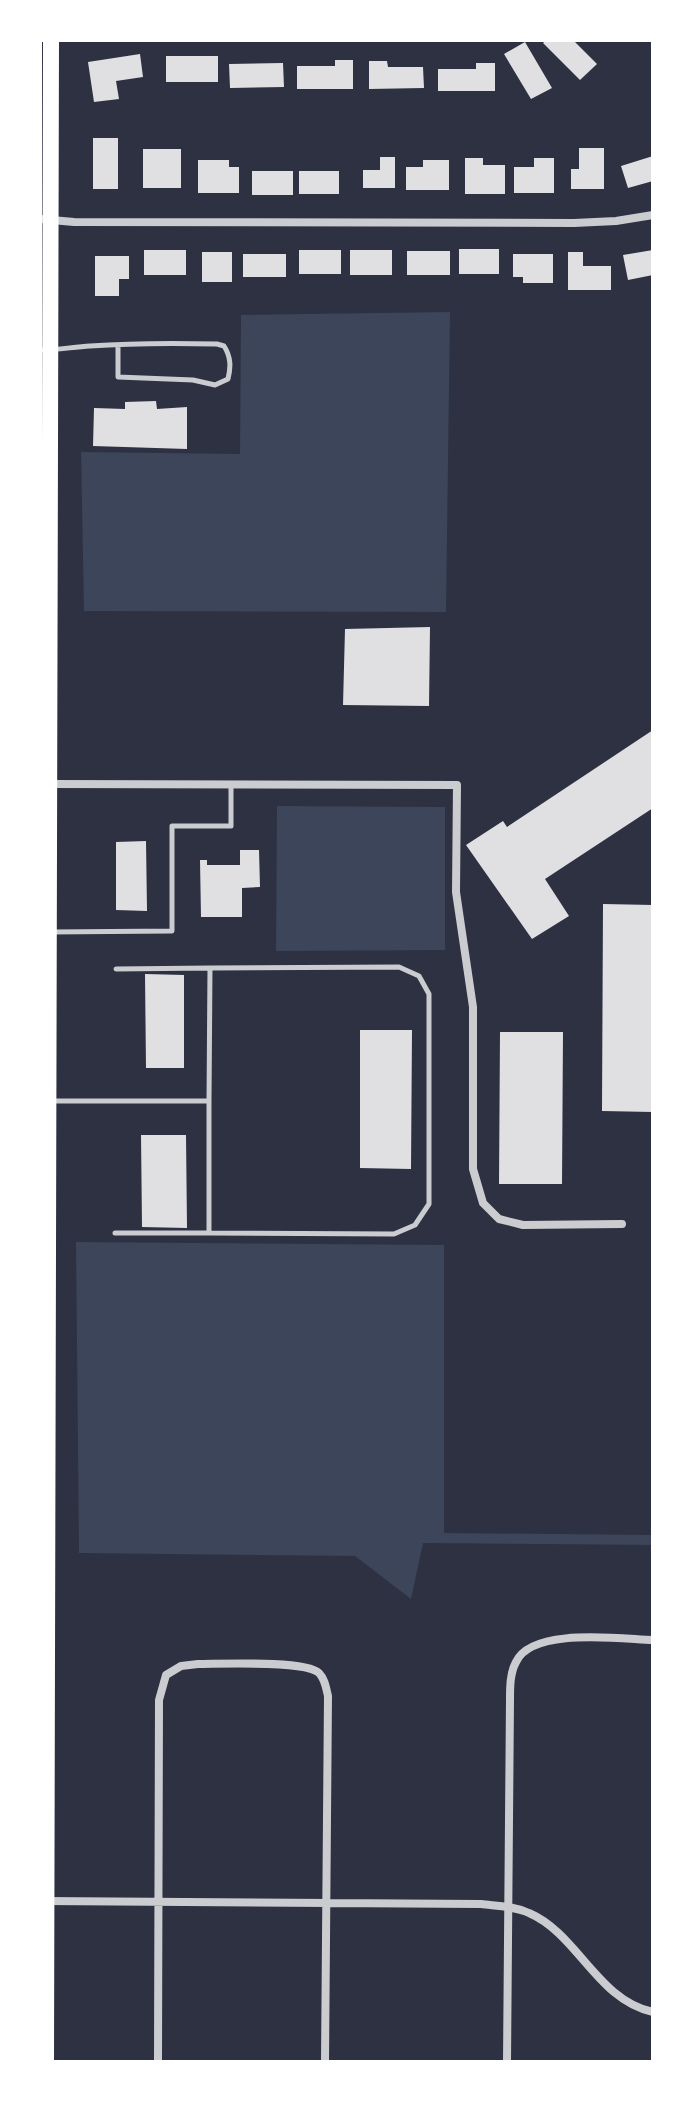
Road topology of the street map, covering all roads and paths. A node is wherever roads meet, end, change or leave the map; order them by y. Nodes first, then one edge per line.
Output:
1 (51, 40) edge
2 (653, 215) edge
3 (45, 219) edge
4 (118, 345) junction
5 (44, 350) edge
6 (44, 444) edge
7 (44, 784) edge
8 (231, 785) junction
9 (48, 932) junction
10 (210, 968) junction
11 (116, 969) dead end
12 (48, 1101) junction
13 (209, 1101) junction
14 (44, 1180) edge
15 (622, 1224) dead end
16 (115, 1233) dead end
17 (209, 1233) junction
18 (653, 1640) edge
19 (44, 1901) edge
20 (159, 1902) junction
21 (325, 1904) junction
22 (508, 1907) junction
23 (653, 2012) edge
24 (46, 2062) edge
25 (158, 2062) edge
26 (325, 2062) edge
27 (507, 2062) edge

1 - 3 main road
2 - 3 street
3 - 5 main road
4 - 4 lane
4 - 5 lane
5 - 6 main road
6 - 7 main road
7 - 8 street
7 - 9 main road
8 - 9 lane
8 - 15 street
9 - 12 main road
10 - 11 lane
10 - 13 lane
10 - 17 lane
12 - 13 lane
12 - 14 main road
13 - 17 lane
14 - 19 main road
16 - 17 lane
18 - 22 street
19 - 20 street
19 - 24 main road
20 - 21 street
20 - 21 street
20 - 25 street
21 - 22 street
21 - 26 street
22 - 23 street
22 - 27 street

